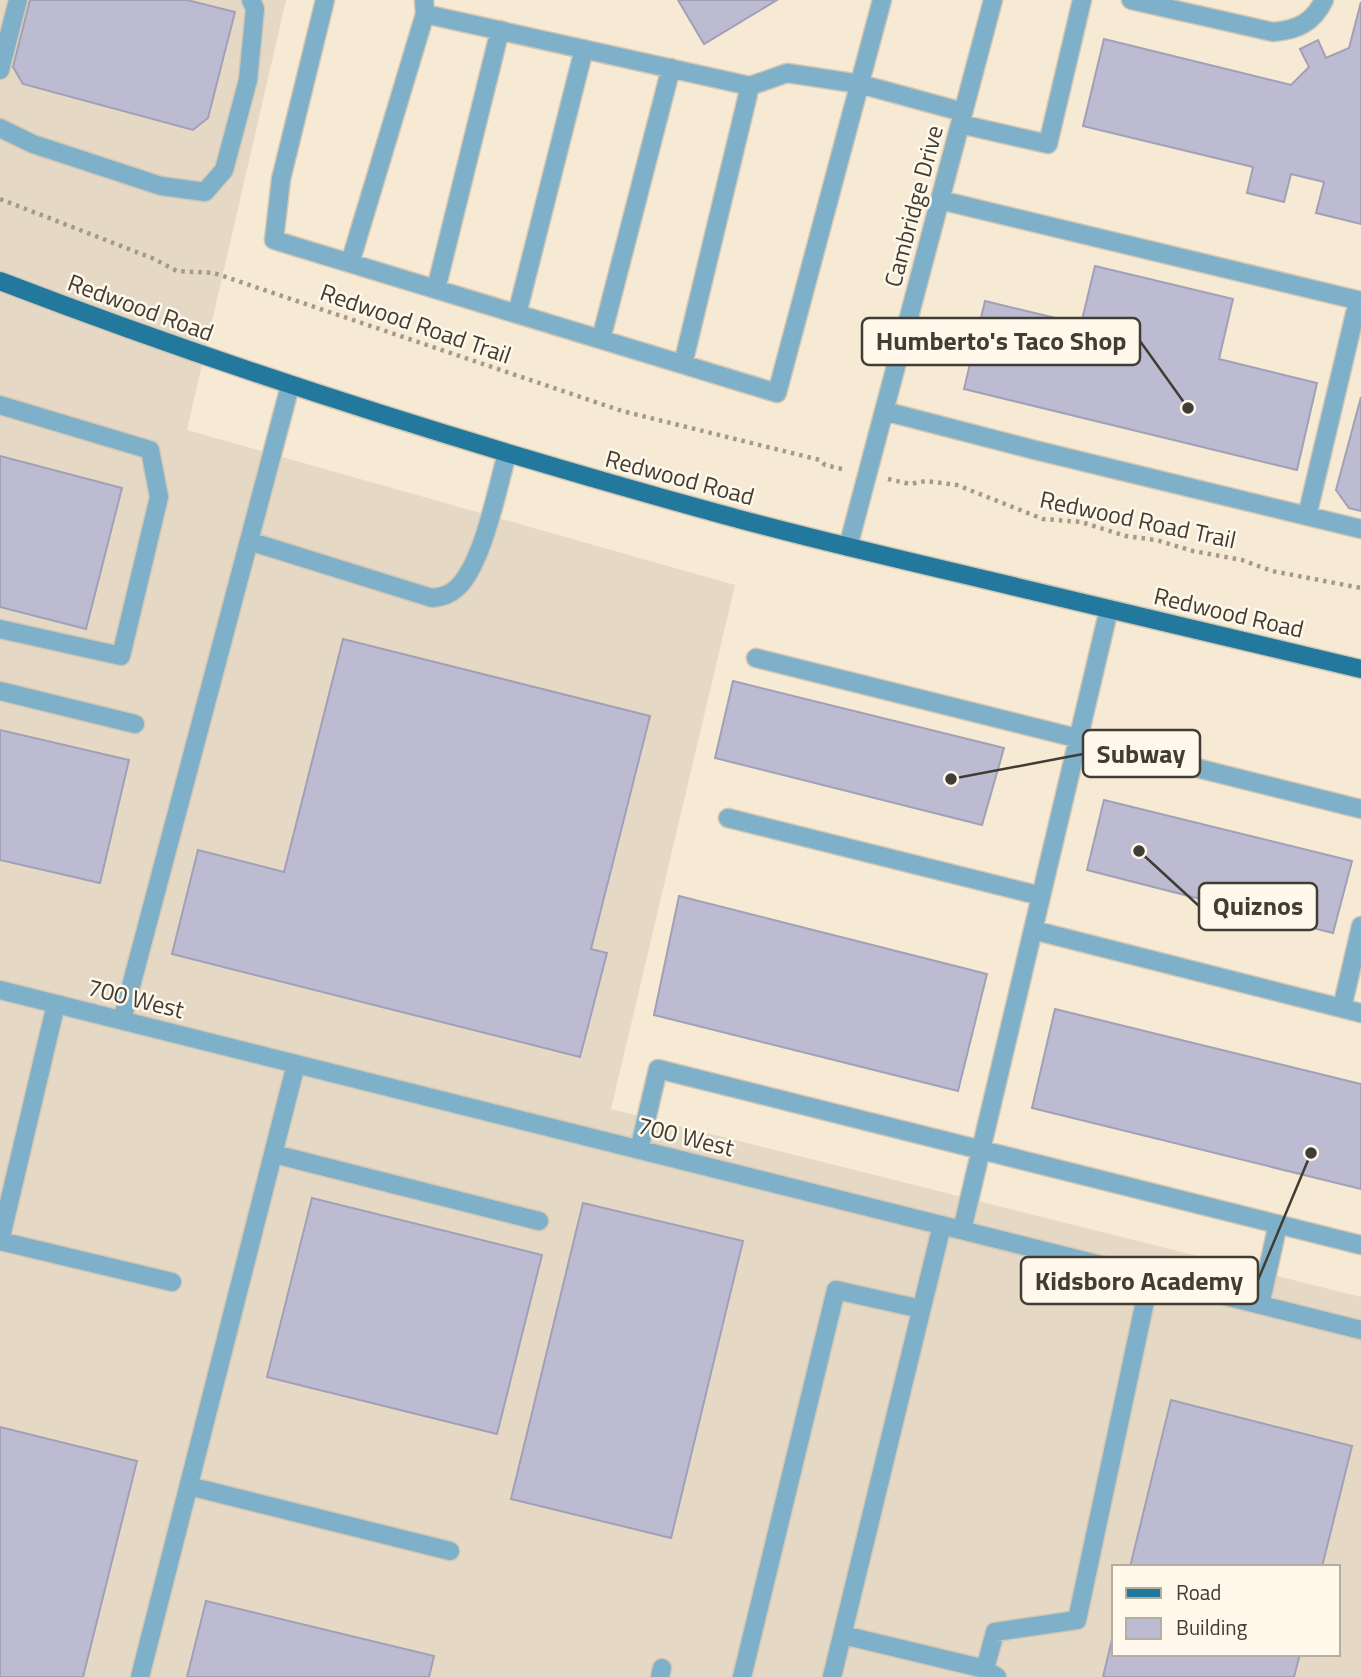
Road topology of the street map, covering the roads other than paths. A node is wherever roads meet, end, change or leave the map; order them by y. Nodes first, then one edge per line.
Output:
1 (18, 0) edge
2 (251, 0) edge
3 (325, 0) edge
4 (882, 0) edge
5 (993, 0) edge
6 (1082, 0) edge
7 (1131, 0) edge
8 (1324, 0) edge
9 (424, 7) edge
10 (500, 30) junction
11 (584, 49) junction
12 (671, 68) junction
13 (0, 70) edge
14 (860, 84) junction
15 (750, 86) junction
16 (962, 118) junction
17 (0, 128) edge
18 (940, 200) junction
19 (350, 263) junction
20 (0, 281) edge
21 (436, 289) junction
22 (1360, 301) edge
23 (517, 314) junction
24 (601, 340) junction
25 (682, 364) junction
26 (290, 386) junction
27 (0, 405) edge
28 (884, 411) junction
29 (507, 454) junction
30 (1307, 516) junction
31 (1361, 529) edge
32 (249, 541) junction
33 (848, 547) junction
34 (1109, 609) junction
35 (0, 628) edge
36 (756, 658) dead end
37 (1361, 669) edge
38 (0, 691) edge
39 (135, 724) dead end
40 (1078, 739) junction
41 (1361, 809) edge
42 (728, 818) dead end
43 (1041, 896) junction
44 (1361, 926) edge
45 (1032, 930) junction
46 (0, 990) edge
47 (56, 1004) junction
48 (1342, 1008) junction
49 (1361, 1013) edge
50 (122, 1020) junction
51 (296, 1064) junction
52 (639, 1150) junction
53 (981, 1151) junction
54 (274, 1154) junction
55 (539, 1221) dead end
56 (1278, 1224) junction
57 (942, 1225) junction
58 (962, 1230) junction
59 (1361, 1245) edge
60 (1150, 1278) junction
61 (172, 1283) dead end
62 (1260, 1305) junction
63 (921, 1310) junction
64 (1361, 1330) edge
65 (189, 1486) junction
66 (450, 1551) dead end
67 (843, 1635) junction
68 (991, 1673) edge
69 (140, 1677) edge
70 (742, 1677) edge
71 (832, 1677) edge

1 - 13 street
2 - 17 street
3 - 19 street
4 - 14 street
5 - 16 street, Cambridge Drive
6 - 16 street
7 - 8 street
9 - 10 street
9 - 19 street
10 - 11 street
10 - 21 street
11 - 12 street
11 - 23 street
12 - 15 street
12 - 24 street
14 - 15 street
14 - 16 street
14 - 25 street
15 - 25 street
16 - 18 street, Cambridge Drive
18 - 22 street
18 - 28 street, Cambridge Drive
19 - 21 street
20 - 26 main road, Redwood Road
21 - 23 street
22 - 30 street
23 - 24 street
24 - 25 street
26 - 29 main road, Redwood Road
26 - 32 street
27 - 35 street
28 - 30 street
28 - 33 street, Cambridge Drive
29 - 32 street
29 - 33 main road, Redwood Road
30 - 31 street
32 - 50 street
33 - 34 main road, Redwood Road
34 - 37 main road, Redwood Road
34 - 40 street
36 - 40 street
38 - 39 street
40 - 41 street
40 - 43 street
42 - 43 street
43 - 45 street
44 - 48 street
45 - 48 street
45 - 53 street
46 - 47 street, 700 West
47 - 50 street, 700 West
47 - 61 street
48 - 49 street
50 - 51 street, 700 West
51 - 52 street, 700 West
51 - 54 street
52 - 53 street
52 - 57 street, 700 West
53 - 56 street
53 - 58 street
54 - 55 street
54 - 65 street
56 - 59 street
56 - 62 street
57 - 58 street, 700 West
57 - 63 street
58 - 60 street, 700 West
60 - 62 street, 700 West
60 - 68 street
62 - 64 street, 700 West
63 - 67 street
63 - 70 street
65 - 66 street
65 - 69 street
67 - 68 street
67 - 71 street

